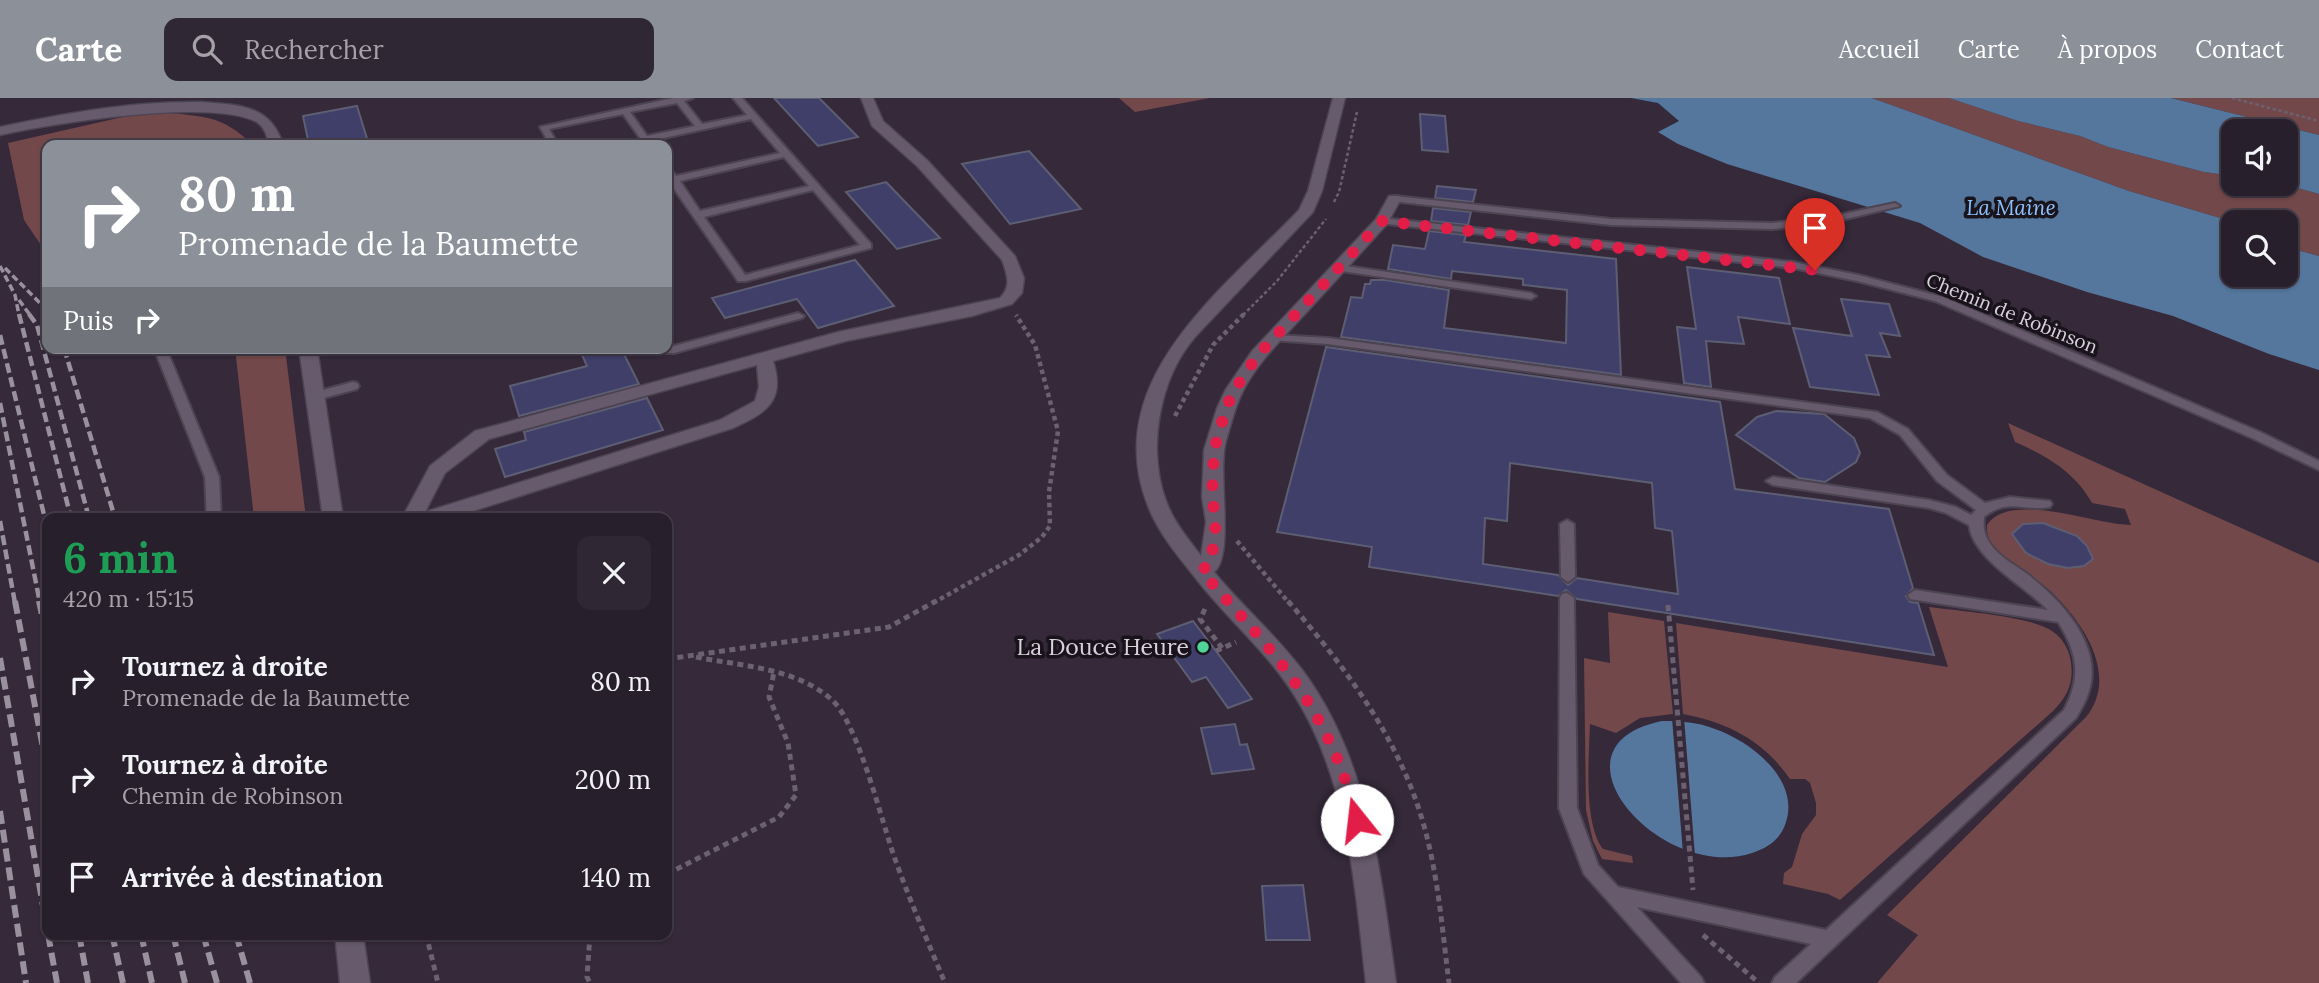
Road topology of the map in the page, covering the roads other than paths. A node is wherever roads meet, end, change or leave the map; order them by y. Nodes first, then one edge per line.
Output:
1 (689, 98) edge
2 (737, 98) edge
3 (867, 98) edge
4 (1339, 98) edge
5 (197, 99) edge
6 (678, 99) edge
7 (122, 101) edge
8 (625, 111) junction
9 (753, 117) junction
10 (701, 128) junction
11 (0, 131) edge
12 (275, 140) edge
13 (551, 140) edge
14 (646, 140) edge
15 (655, 140) edge
16 (786, 154) junction
17 (672, 175) edge
18 (672, 178) edge
19 (815, 187) junction
20 (1394, 199) joint
21 (1895, 206) dead end
22 (698, 215) junction
23 (1382, 221) junction
24 (1339, 268) junction
25 (1531, 296) dead end
26 (798, 316) dead end
27 (1275, 338) junction
28 (672, 350) edge
29 (162, 354) edge
30 (309, 354) edge
31 (763, 358) junction
32 (353, 386) dead end
33 (316, 396) junction
34 (2319, 466) edge
35 (1773, 481) dead end
36 (2045, 504) dead end
37 (214, 513) edge
38 (332, 513) edge
39 (415, 513) edge
40 (444, 513) edge
41 (1980, 516) junction
42 (1216, 522) junction
43 (1567, 524) dead end
44 (1177, 537) junction
45 (1201, 571) junction
46 (1568, 577) dead end
47 (1915, 595) dead end
48 (1567, 598) dead end
49 (2063, 618) junction
50 (1613, 894) junction
51 (1829, 939) junction
52 (350, 940) edge
53 (355, 983) edge
54 (1381, 983) edge
55 (1694, 983) edge
56 (1782, 983) edge

1 - 6 lane
2 - 9 lane
3 - 31 street
4 - 44 street
5 - 7 street
5 - 12 street
6 - 8 lane
6 - 10 lane
7 - 11 street
8 - 13 lane
8 - 14 lane
9 - 10 lane
9 - 16 lane
10 - 15 lane
16 - 17 lane
16 - 19 lane
18 - 22 lane
19 - 22 lane
19 - 22 lane
20 - 21 lane
20 - 23 street
23 - 24 street
23 - 34 lane, Chemin de Robinson
24 - 25 lane
24 - 27 street
26 - 28 lane
27 - 41 lane
27 - 42 street
29 - 37 lane
30 - 33 street
31 - 39 street
31 - 40 street
32 - 33 lane
33 - 38 street
35 - 41 lane
36 - 41 lane
41 - 49 lane
42 - 44 street
42 - 45 street
43 - 46 lane
44 - 45 street
45 - 54 street
47 - 49 lane
48 - 50 lane
49 - 51 lane
50 - 51 lane
50 - 55 lane
51 - 56 lane
52 - 53 street

